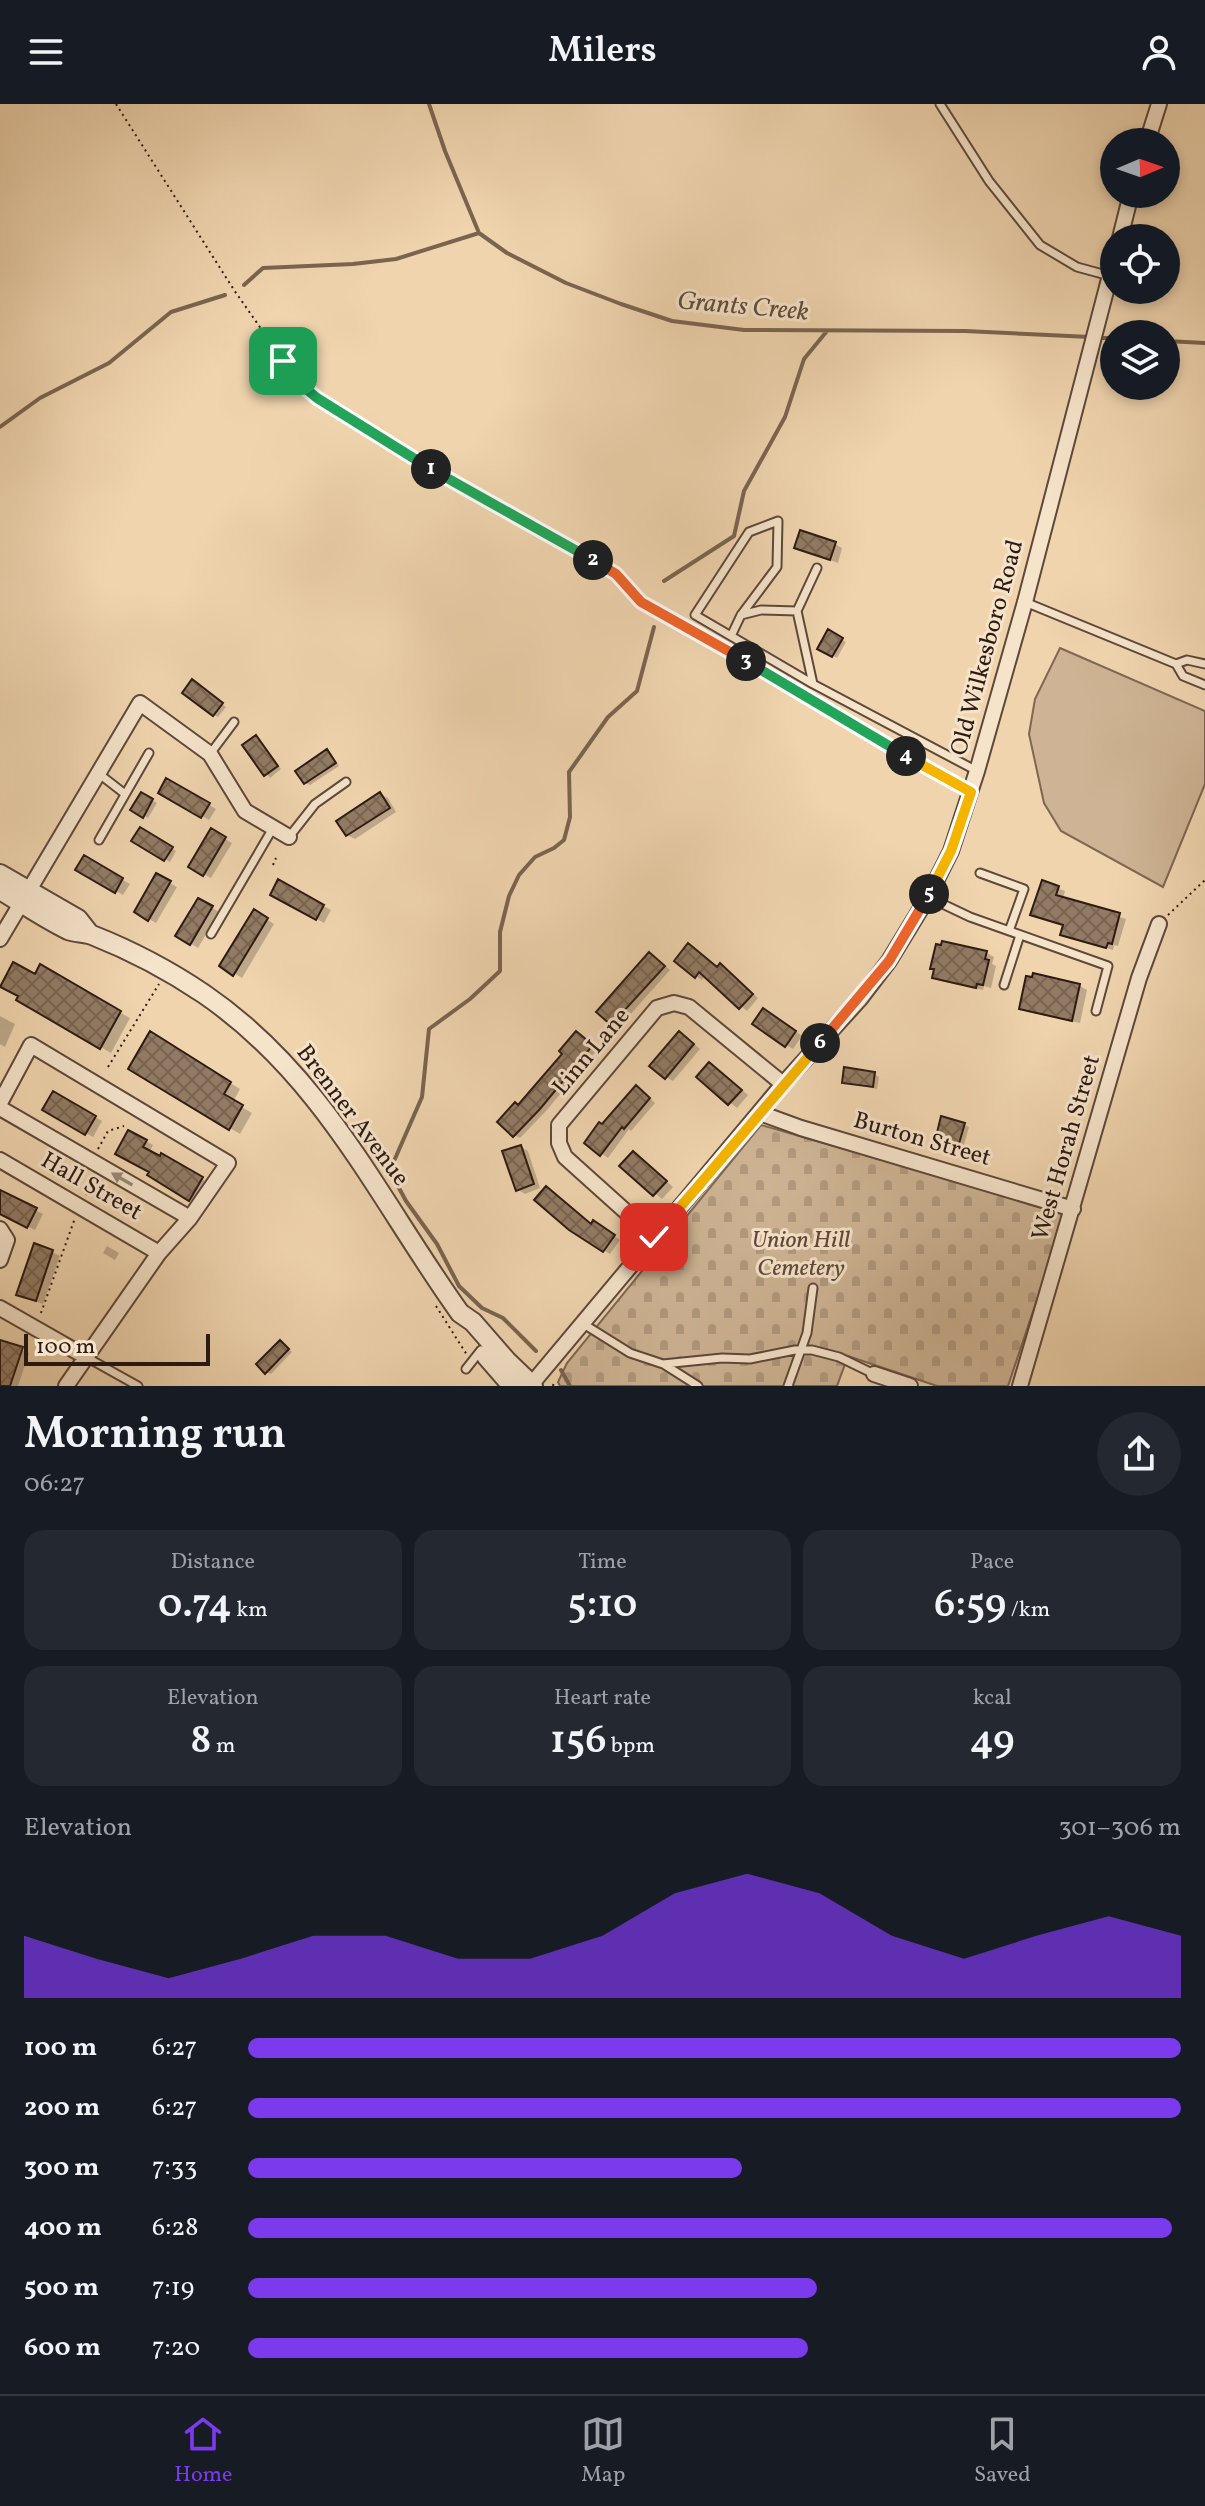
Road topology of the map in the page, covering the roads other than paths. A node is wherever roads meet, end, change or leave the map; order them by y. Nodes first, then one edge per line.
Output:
1 (940, 104) edge
2 (1159, 104) edge
3 (1151, 128) edge
4 (1100, 273) edge
5 (1103, 304) edge
6 (817, 568) dead end
7 (1025, 602) junction
8 (797, 611) junction
9 (741, 615) junction
10 (732, 634) junction
11 (1176, 664) junction
12 (1205, 664) edge
13 (813, 684) junction
14 (1205, 685) edge
15 (234, 722) dead end
16 (149, 753) dead end
17 (210, 754) junction
18 (977, 771) junction
19 (98, 773) junction
20 (346, 782) dead end
21 (125, 794) junction
22 (273, 828) junction
23 (289, 837) joint
24 (99, 840) dead end
25 (980, 873) dead end
26 (0, 874) edge
27 (0, 890) edge
28 (26, 896) junction
29 (928, 897) junction
30 (1159, 924) road end
31 (1009, 931) junction
32 (211, 934) dead end
33 (1020, 935) junction
34 (0, 939) edge
35 (1004, 985) dead end
36 (1096, 1011) dead end
37 (783, 1084) junction
38 (0, 1105) edge
39 (760, 1113) junction
40 (0, 1160) edge
41 (1073, 1209) junction
42 (190, 1218) junction
43 (0, 1229) edge
44 (654, 1237) junction
45 (159, 1253) junction
46 (0, 1260) edge
47 (813, 1288) dead end
48 (0, 1308) edge
49 (460, 1313) junction
50 (582, 1322) junction
51 (802, 1349) junction
52 (477, 1356) junction
53 (86, 1357) junction
54 (663, 1364) junction
55 (466, 1369) dead end
56 (874, 1374) joint
57 (532, 1385) edge
58 (66, 1386) edge
59 (138, 1386) edge
60 (512, 1386) edge
61 (698, 1386) edge
62 (788, 1386) edge
63 (910, 1386) edge
64 (1020, 1386) edge

1 - 4 lane
2 - 3 street
5 - 7 street, Old Wilkesboro Road
6 - 8 lane
7 - 11 lane
7 - 18 street, Old Wilkesboro Road
8 - 9 lane
8 - 13 lane
9 - 10 lane
9 - 10 lane
10 - 13 lane
11 - 12 lane
11 - 14 lane
13 - 18 lane
15 - 17 lane
16 - 21 lane
17 - 19 street
17 - 22 street
18 - 29 street, Old Wilkesboro Road
19 - 21 lane
19 - 28 street
20 - 23 lane
21 - 24 lane
22 - 23 street
22 - 32 lane
25 - 31 lane
26 - 28 street, Brenner Avenue
27 - 28 street, Brenner Avenue
28 - 34 street
28 - 49 street, Brenner Avenue
29 - 31 lane
29 - 37 street, Old Wilkesboro Road
30 - 41 street, West Horah Street
31 - 33 lane
33 - 35 lane
33 - 36 lane
37 - 39 street, Old Wilkesboro Road
37 - 44 street, Linn Lane
42 -> 38 street
38 - 42 street
39 - 41 street, Burton Street
39 - 44 street, Old Wilkesboro Road
40 - 45 street, Hall Street
41 - 64 street, West Horah Street
42 - 45 street
43 - 46 street
44 - 50 street, Old Wilkesboro Road
45 - 53 street
47 - 51 lane
48 - 53 street
49 - 52 street, Brenner Avenue
49 - 57 street, Brenner Avenue
50 - 54 lane
50 - 57 street, Old Wilkesboro Road
51 - 54 lane
51 - 56 lane
51 - 62 lane
52 - 55 lane
52 - 60 street, Brenner Avenue
53 - 58 street
53 - 59 lane
54 - 61 lane
56 - 63 street

